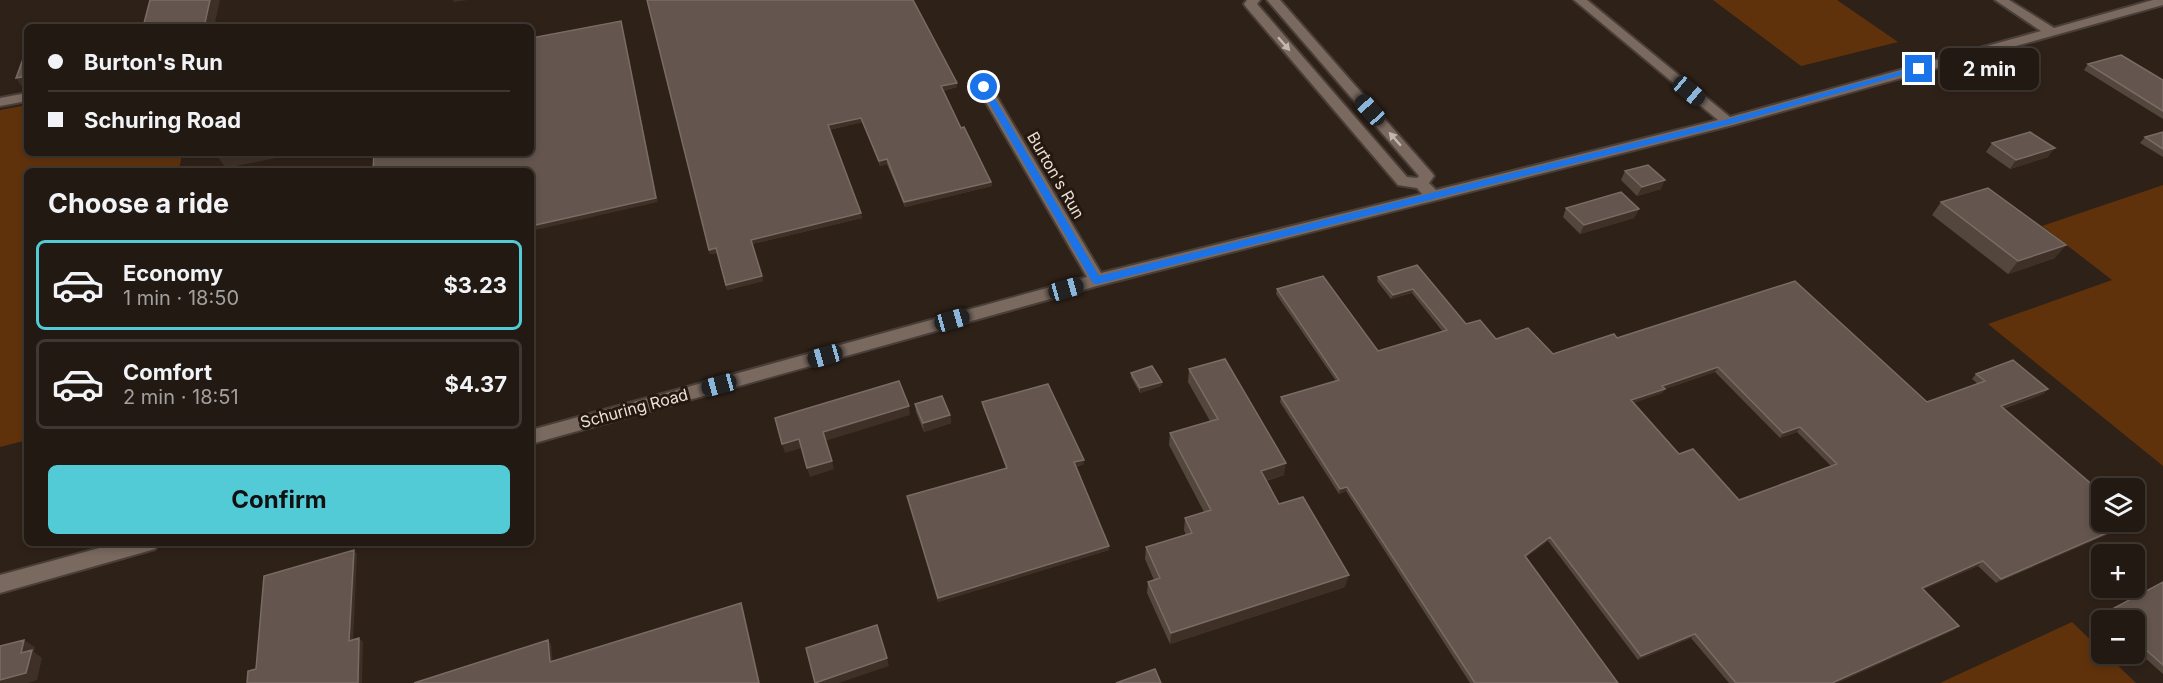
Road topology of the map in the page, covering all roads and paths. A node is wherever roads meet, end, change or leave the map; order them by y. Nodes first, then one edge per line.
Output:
1 (1254, 0) edge
2 (1273, 0) edge
3 (1580, 0) edge
4 (2001, 0) edge
5 (2163, 1) edge
6 (2052, 32) junction
7 (984, 87) dead end
8 (24, 98) edge
9 (0, 102) edge
10 (1728, 122) junction
11 (1421, 183) junction
12 (1432, 195) junction
13 (1097, 280) junction
14 (534, 436) edge
15 (137, 546) edge
16 (0, 584) edge

1 -> 11 street
11 -> 2 street
3 - 10 street
4 - 6 street
5 - 6 street, Schuring Road
6 - 10 street, Schuring Road
7 - 13 street, Burton's Run
8 - 9 street
10 - 12 street, Schuring Road
11 - 12 street
12 - 13 street, Schuring Road
13 - 14 street, Schuring Road
15 - 16 street

